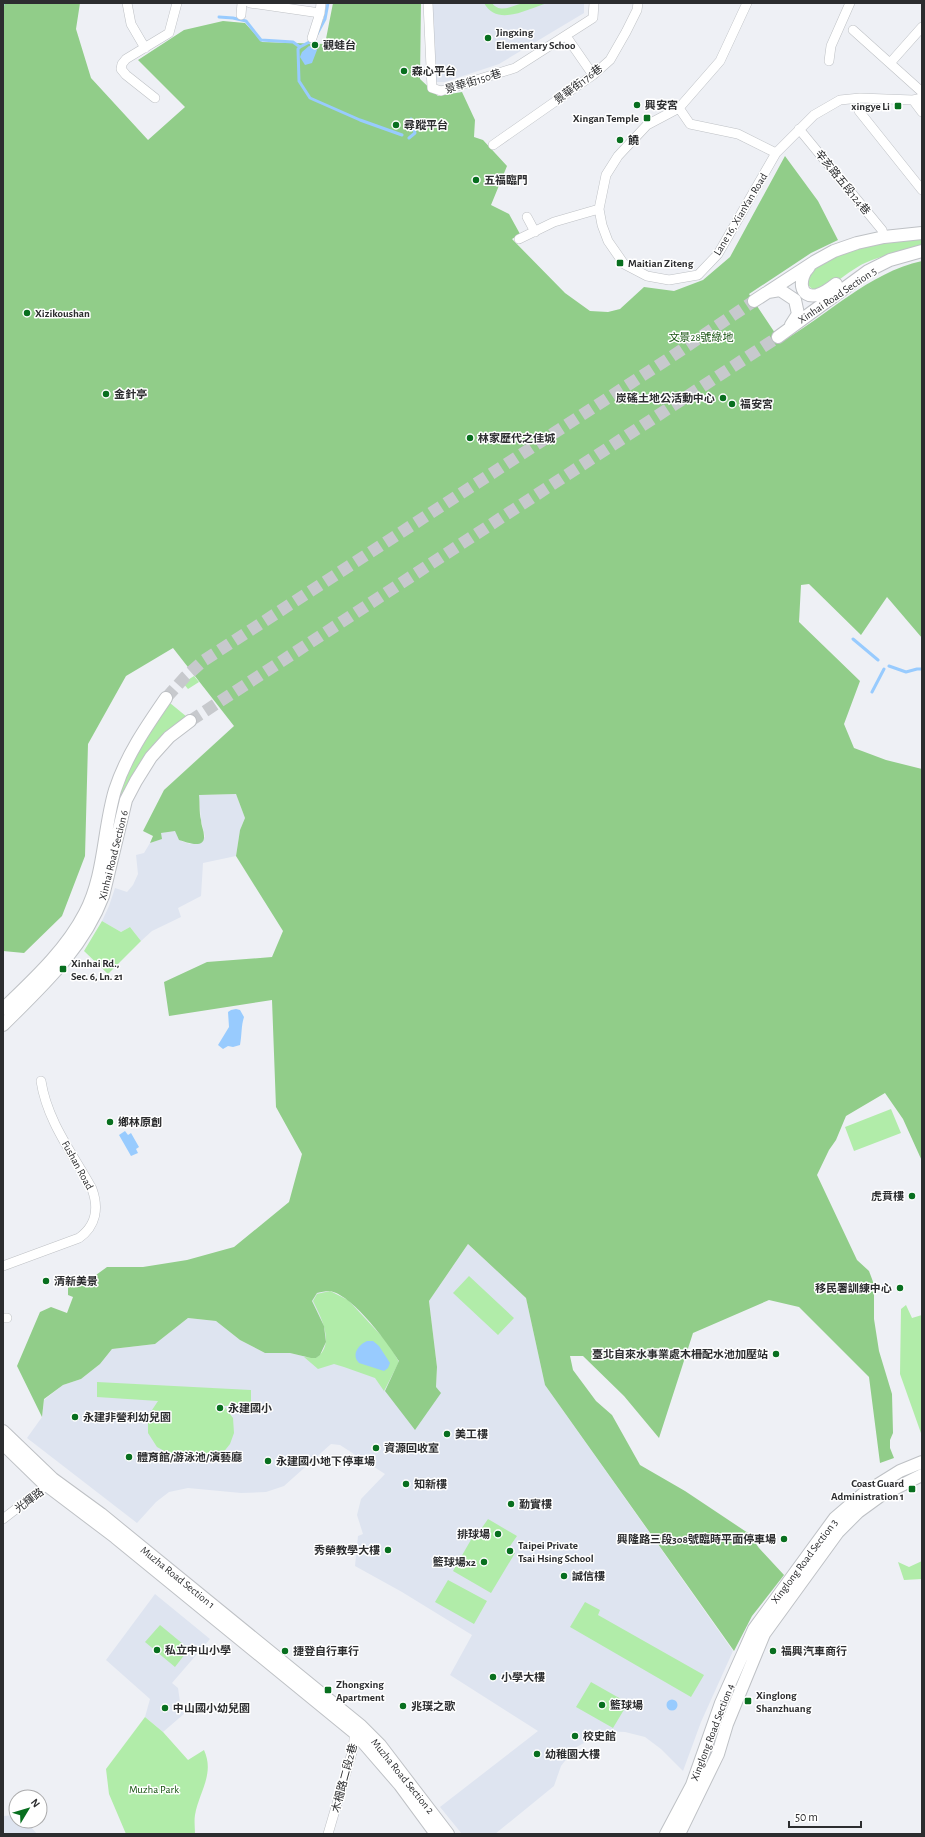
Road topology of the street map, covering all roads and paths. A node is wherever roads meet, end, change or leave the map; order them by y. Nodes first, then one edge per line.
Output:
1 (126, 3) edge
2 (178, 3) edge
3 (242, 3) edge
4 (250, 3) edge
5 (321, 3) edge
6 (428, 3) edge
7 (594, 3) edge
8 (638, 3) edge
9 (747, 3) edge
10 (850, 3) edge
11 (320, 13) junction
12 (240, 15) dead end
13 (922, 27) edge
14 (853, 30) dead end
15 (566, 36) junction
16 (312, 38) dead end
17 (145, 48) junction
18 (829, 61) dead end
19 (891, 62) junction
20 (593, 75) junction
21 (922, 92) edge
22 (155, 98) dead end
23 (922, 98) edge
24 (913, 100) junction
25 (679, 108) junction
26 (859, 111) dead end
27 (922, 112) edge
28 (799, 129) junction
29 (493, 145) dead end
30 (776, 153) junction
31 (922, 190) edge
32 (600, 209) junction
33 (527, 217) dead end
34 (535, 232) junction
35 (922, 233) edge
36 (884, 237) junction
37 (519, 239) dead end
38 (922, 251) edge
39 (814, 262) junction
40 (861, 276) junction
41 (767, 292) junction
42 (754, 301) tunnel mouth
43 (791, 326) junction
44 (778, 337) tunnel mouth
45 (166, 698) tunnel mouth
46 (190, 721) tunnel mouth
47 (3, 1009) edge
48 (3, 1025) edge
49 (41, 1081) dead end
50 (3, 1266) edge
51 (3, 1431) edge
52 (3, 1444) edge
53 (922, 1462) edge
54 (922, 1476) edge
55 (50, 1482) junction
56 (3, 1519) edge
57 (759, 1632) junction
58 (356, 1721) junction
59 (355, 1733) junction
60 (328, 1834) edge
61 (436, 1834) edge
62 (448, 1834) edge
63 (666, 1834) edge
64 (679, 1834) edge

1 - 17 street
2 - 17 street
3 - 12 street
4 - 11 street
5 - 11 street
6 - 15 street, 景華街150巷
7 - 15 street
8 - 20 street, 景華街176巷
9 - 25 street, Lane 16, XianYan Road
10 - 18 street
11 - 16 street
13 - 19 street
14 - 19 street
15 - 20 street
17 - 22 street
19 - 21 street
20 - 29 street, 景華街176巷
23 - 24 street, Lane 16, XianYan Road
24 - 27 street
24 - 28 street, Lane 16, XianYan Road
25 - 30 street
25 - 32 street, Lane 16, XianYan Road
26 - 31 street
28 - 30 street, Lane 16, XianYan Road
28 - 36 street, 辛亥路五段124巷
30 - 32 street, Lane 16, XianYan Road
32 - 34 street
33 - 34 street
34 - 37 street
35 - 36 main road
36 - 39 main road
38 - 40 main road, Xinhai Road Section 5
39 - 40 main road
39 - 41 main road
40 - 43 main road, Xinhai Road Section 5
41 - 42 main road
41 - 43 main road
43 - 44 main road, Xinhai Road Section 5
45 - 47 main road, Xinhai Road Section 6
46 - 48 main road, Xinhai Road Section 6
49 - 50 street, Fushan Road
51 - 55 main road, Muzha Road Section 1
52 - 55 main road, Muzha Road Section 1
53 - 57 main road, Xinglong Road Section 3
54 - 57 main road, Xinglong Road Section 3
55 - 56 street, 光輝路
55 - 58 main road, Muzha Road Section 1
55 - 59 main road, Muzha Road Section 1
57 - 63 main road, Xinglong Road Section 4
57 - 64 main road, Xinglong Road Section 4
58 - 59 street, 木柵路二段2巷
58 - 62 main road, Muzha Road Section 2
59 - 60 street, 木柵路二段2巷
59 - 61 main road, Muzha Road Section 2

